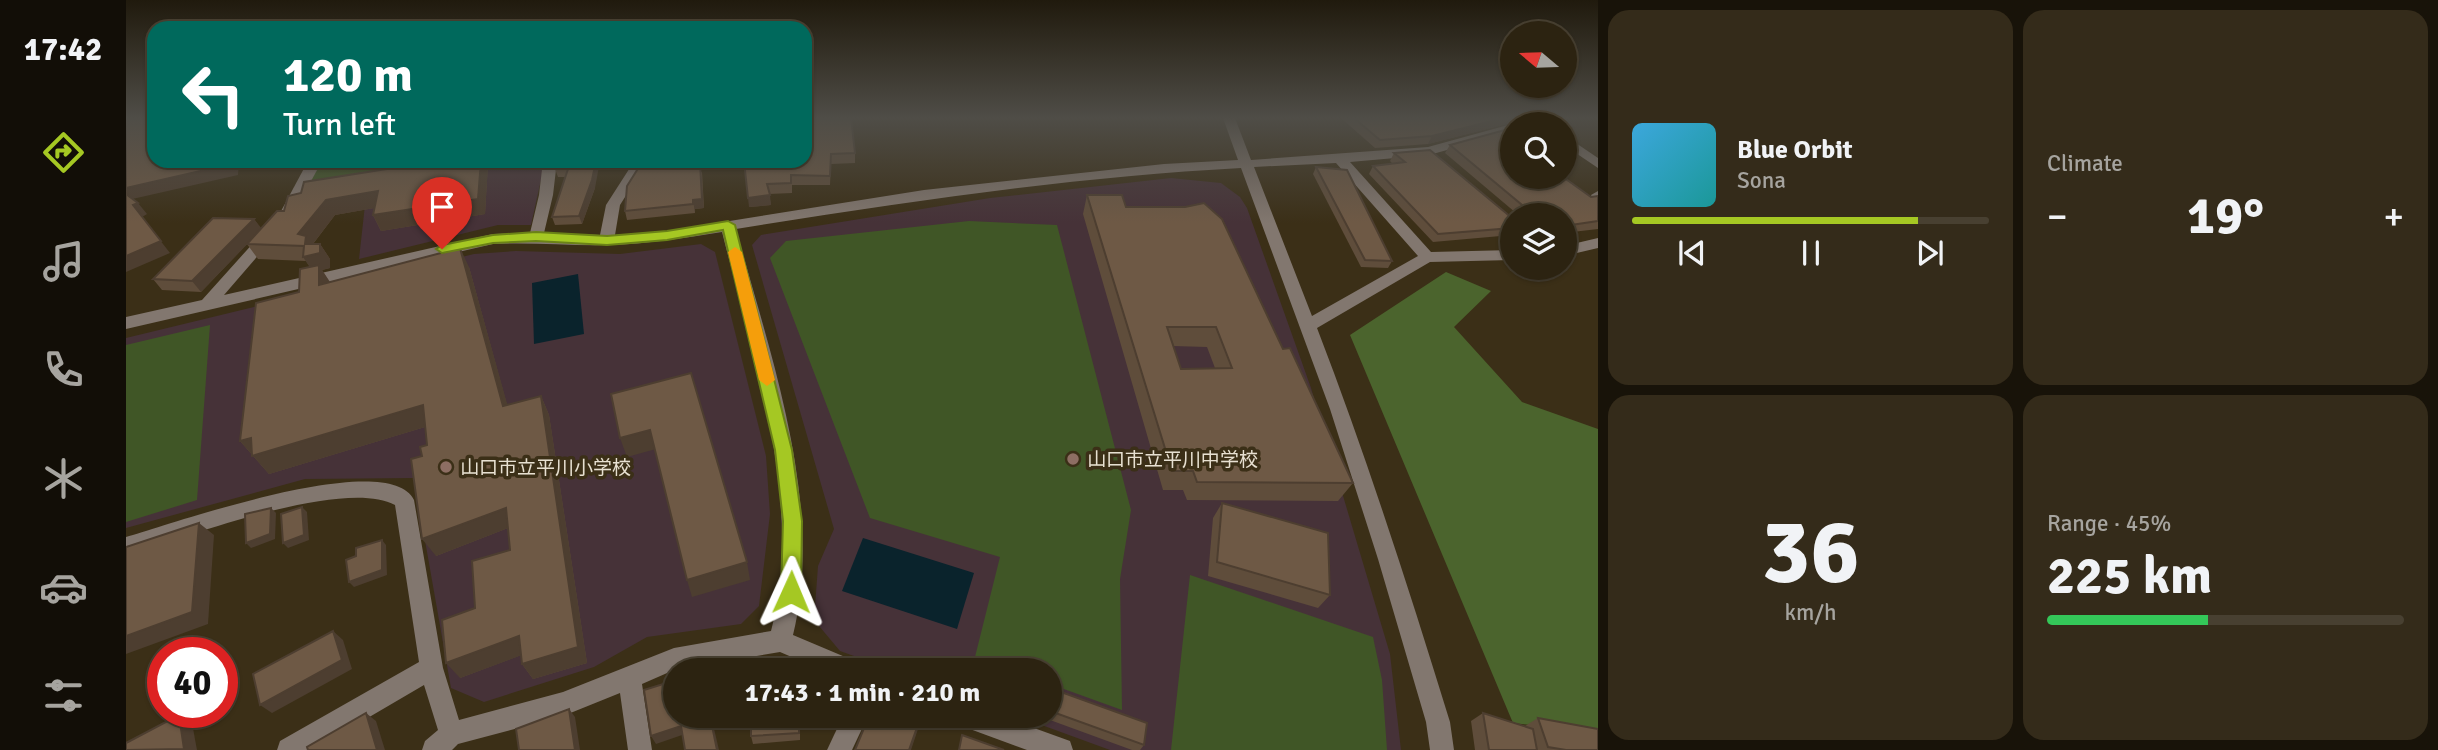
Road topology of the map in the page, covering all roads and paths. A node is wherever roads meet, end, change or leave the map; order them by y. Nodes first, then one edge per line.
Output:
1 (1243, 153) edge
2 (1440, 153) edge
3 (1583, 153) edge
4 (1340, 159) junction
5 (1247, 162) junction
6 (1598, 164) edge
7 (311, 168) edge
8 (549, 168) edge
9 (637, 168) edge
10 (728, 225) junction
11 (536, 237) junction
12 (607, 240) junction
13 (1598, 243) edge
14 (1577, 248) edge
15 (1500, 255) edge
16 (1427, 257) junction
17 (209, 302) junction
18 (126, 323) edge
19 (1308, 326) junction
20 (126, 546) edge
21 (780, 641) junction
22 (820, 658) edge
23 (431, 668) junction
24 (629, 677) junction
25 (850, 728) edge
26 (1001, 728) edge
27 (442, 742) edge
28 (289, 750) edge
29 (640, 750) edge
30 (839, 750) edge
31 (1061, 750) edge
32 (1441, 750) edge

1 - 5 street
2 - 4 street
3 - 6 street
4 - 5 street
4 - 16 street
5 - 10 street
5 - 19 street
7 - 17 street
8 - 11 street
9 - 12 street
10 - 12 street
10 - 21 street
11 - 12 street
11 - 17 street
13 - 14 street
15 - 16 street
16 - 19 street
17 - 18 street
19 - 32 street
20 - 23 street
21 - 22 street
21 - 24 street
23 - 27 street
23 - 28 street
24 - 27 street
24 - 29 street
25 - 30 street
26 - 31 street

